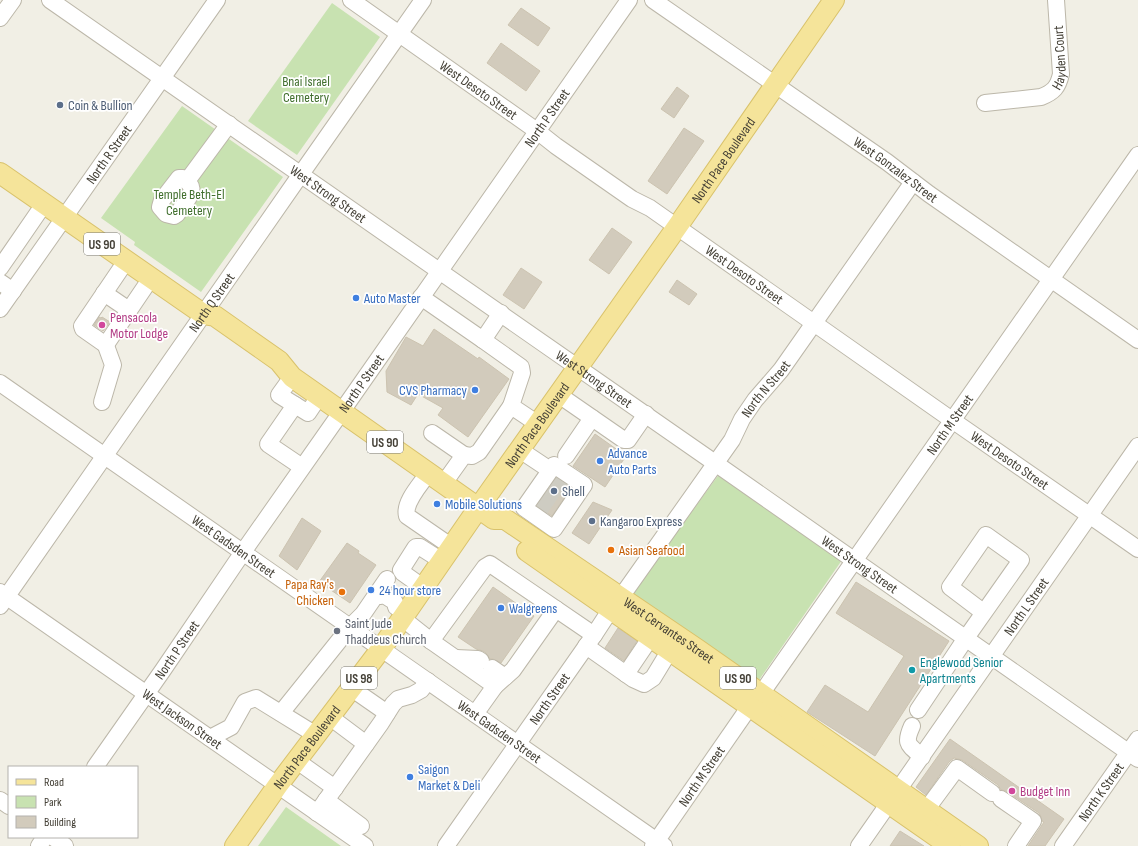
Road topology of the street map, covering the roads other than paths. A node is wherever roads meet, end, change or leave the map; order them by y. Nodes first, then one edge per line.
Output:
1 (13, 0) edge
2 (50, 0) edge
3 (217, 0) edge
4 (351, 0) edge
5 (423, 0) edge
6 (629, 0) edge
7 (653, 0) edge
8 (834, 0) edge
9 (1056, 0) edge
10 (0, 18) edge
11 (400, 34) junction
12 (163, 78) junction
13 (775, 85) junction
14 (985, 103) dead end
15 (229, 124) junction
16 (537, 131) junction
17 (1138, 154) edge
18 (0, 173) edge
19 (300, 174) junction
20 (187, 181) dead end
21 (913, 182) junction
22 (44, 204) junction
23 (64, 218) junction
24 (677, 227) junction
25 (126, 261) junction
26 (0, 268) edge
27 (440, 271) junction
28 (151, 278) junction
29 (1051, 279) junction
30 (6, 286) edge
31 (104, 293) junction
32 (421, 297) junction
33 (0, 309) edge
34 (129, 310) junction
35 (501, 313) junction
36 (203, 314) junction
37 (814, 323) junction
38 (483, 340) junction
39 (1138, 340) edge
40 (105, 343) junction
41 (578, 368) junction
42 (292, 376) junction
43 (0, 383) edge
44 (320, 395) junction
45 (559, 395) junction
46 (102, 402) dead end
47 (295, 405) junction
48 (512, 406) junction
49 (342, 411) junction
50 (646, 414) junction
51 (592, 418) junction
52 (952, 420) junction
53 (538, 424) junction
54 (432, 432) dead end
55 (1138, 446) edge
56 (520, 450) junction
57 (464, 455) junction
58 (105, 456) junction
59 (566, 456) dead end
60 (716, 463) junction
61 (302, 467) junction
62 (437, 478) junction
63 (543, 486) junction
64 (565, 509) junction
65 (486, 513) junction
66 (1090, 515) junction
67 (543, 545) junction
68 (1138, 549) edge
69 (243, 552) junction
70 (447, 554) junction
71 (854, 560) junction
72 (387, 579) dead end
73 (424, 588) junction
74 (378, 595) junction
75 (2, 598) edge
76 (616, 603) junction
77 (556, 609) junction
78 (983, 612) junction
79 (401, 613) junction
80 (350, 627) junction
81 (651, 637) junction
82 (966, 638) junction
83 (431, 641) junction
84 (590, 641) junction
85 (381, 649) junction
86 (670, 650) junction
87 (992, 656) junction
88 (456, 658) junction
89 (493, 673) junction
90 (626, 674) junction
91 (428, 681) junction
92 (351, 688) junction
93 (146, 694) junction
94 (756, 700) junction
95 (918, 710) dead end
96 (282, 713) junction
97 (388, 713) junction
98 (475, 714) junction
99 (330, 717) junction
100 (912, 726) dead end
101 (316, 736) junction
102 (210, 738) junction
103 (1138, 739) edge
104 (366, 744) junction
105 (518, 744) junction
106 (1133, 755) edge
107 (922, 756) junction
108 (297, 761) junction
109 (96, 766) edge
110 (278, 785) junction
111 (894, 797) junction
112 (326, 800) junction
113 (926, 810) junction
114 (361, 826) dead end
115 (54, 838) edge
116 (658, 844) edge
117 (65, 846) edge
118 (235, 846) edge
119 (365, 846) edge
120 (446, 846) edge
121 (859, 846) edge
122 (950, 846) edge
123 (978, 846) edge
124 (1016, 846) edge
125 (1063, 846) edge

1 - 10 street
2 - 12 street, West Strong Street
3 - 12 street, North R Street
4 - 11 street, West Desoto Street
5 - 11 street, North Q Street
6 - 16 street, North P Street
7 - 13 street, West Gonzalez Street
8 - 13 main road, North Pace Boulevard
9 - 14 street, Hayden Court
11 - 16 street, West Desoto Street
11 - 19 street, North Q Street
12 - 15 street, West Strong Street
12 - 23 street, North R Street
13 - 21 street, West Gonzalez Street
13 - 24 main road, North Pace Boulevard
15 - 19 street, West Strong Street
15 - 20 street
16 - 24 street, West Desoto Street
16 - 27 street, North P Street
17 - 29 street, North M Street
18 - 22 main road, West Cervantes Street / US 90
19 - 27 street, West Strong Street
19 - 36 street, North Q Street
21 - 29 street, West Gonzalez Street
21 - 37 street, North N Street
22 - 23 main road, West Cervantes Street / US 90
22 - 26 street
23 - 25 main road, West Cervantes Street / US 90
23 - 30 street, North R Street
24 - 37 street, West Desoto Street
24 - 41 main road, North Pace Boulevard
25 - 28 main road, West Cervantes Street / US 90
25 - 31 street
27 - 32 street, North P Street
27 - 35 street, West Strong Street
28 - 34 street
28 - 36 main road, West Cervantes Street / US 90
29 - 39 street, West Gonzalez Street
29 - 52 street, North M Street
30 - 33 street, North R Street
31 - 34 street
31 - 40 street
32 - 38 street
32 - 49 street, North P Street
34 - 40 street
35 - 38 street
35 - 41 street, West Strong Street
36 - 42 main road, West Cervantes Street / US 90
36 - 58 street, North Q Street
37 - 52 street, West Desoto Street
37 - 60 street, North N Street
38 - 48 street
40 - 46 street
41 - 45 main road, North Pace Boulevard
41 - 50 street, West Strong Street
42 - 44 main road, West Cervantes Street / US 90
42 - 47 street
43 - 58 street, West Gadsden Street
44 - 47 street
44 - 49 main road, West Cervantes Street / US 90
45 - 51 street
45 - 53 main road, North Pace Boulevard
47 - 61 street
48 - 53 street
48 - 57 street
49 - 61 street, North P Street
49 - 62 main road, West Cervantes Street / US 90
50 - 51 street
50 - 60 street, West Strong Street
51 - 59 street
52 - 66 street, West Desoto Street
52 - 71 street, North M Street
53 - 56 main road, North Pace Boulevard
54 - 57 street
55 - 66 street, North L Street
56 - 63 street
56 - 65 main road, North Pace Boulevard
57 - 62 street
58 - 69 street, West Gadsden Street
58 - 75 street, North Q Street
60 - 71 street, West Strong Street
60 - 76 street, North N Street
61 - 69 street, North P Street
62 - 65 main road, West Cervantes Street / US 90
62 - 70 street
63 - 64 street
63 - 64 street
64 - 67 street
65 - 67 main road, West Cervantes Street / US 90
65 - 70 main road, North Pace Boulevard / US 98
65 - 76 main road, West Cervantes Street / US 90
66 - 68 street, West Desoto Street
66 - 87 street, North L Street
67 - 76 main road, West Cervantes Street / US 90
69 - 80 street, West Gadsden Street
69 - 93 street, North P Street
70 - 73 main road, North Pace Boulevard / US 98
70 - 73 street
71 - 82 street, West Strong Street
71 - 94 street, North M Street
72 - 74 street
73 - 79 main road, North Pace Boulevard / US 98
74 - 79 street
74 - 80 street
75 - 93 street, West Jackson Street
76 - 81 main road, West Cervantes Street / US 90
76 - 84 street, North Street
76 - 94 main road, West Cervantes Street / US 90
77 - 83 street
77 - 84 street
77 - 89 street
78 - 78 street
78 - 82 street
79 - 83 street
79 - 85 main road, North Pace Boulevard / US 98
80 - 85 street, West Gadsden Street
80 - 96 street
81 - 86 main road, West Cervantes Street / US 90
81 - 90 street
82 - 87 street, West Strong Street
82 - 95 street
83 - 88 street
84 - 90 street
84 - 105 street, North Street
85 - 91 street, West Gadsden Street
85 - 92 main road, North Pace Boulevard / US 98
86 - 90 street
86 - 94 main road, West Cervantes Street / US 90
87 - 106 street, West Strong Street
87 - 107 street, North L Street
88 - 89 street
88 - 89 street
89 - 98 street
91 - 97 street
91 - 98 street, West Gadsden Street
92 - 97 street
92 - 99 main road, North Pace Boulevard / US 98
93 - 102 street, West Jackson Street
93 - 109 street, North P Street
94 - 111 main road, West Cervantes Street / US 90
94 - 116 street, North M Street
96 - 101 street
96 - 102 street
97 - 104 street
98 - 105 street, West Gadsden Street
99 - 101 main road, North Pace Boulevard / US 98
99 - 104 street
100 - 107 street
101 - 108 main road, North Pace Boulevard / US 98
102 - 110 street, West Jackson Street
103 - 106 street, North K Street
104 - 112 street
105 - 116 street, West Gadsden Street
105 - 120 street, North Street
106 - 125 street, North K Street
107 - 111 street, North L Street
108 - 110 main road, North Pace Boulevard / US 98
108 - 112 street
110 - 112 street, West Jackson Street
110 - 118 main road, North Pace Boulevard / US 98
111 - 113 main road, West Cervantes Street / US 90
111 - 121 street, North L Street
111 - 122 main road, West Cervantes Street / US 90
112 - 114 street
112 - 119 street, West Jackson Street
113 - 123 main road, West Cervantes Street / US 90
113 - 124 street
115 - 117 street

